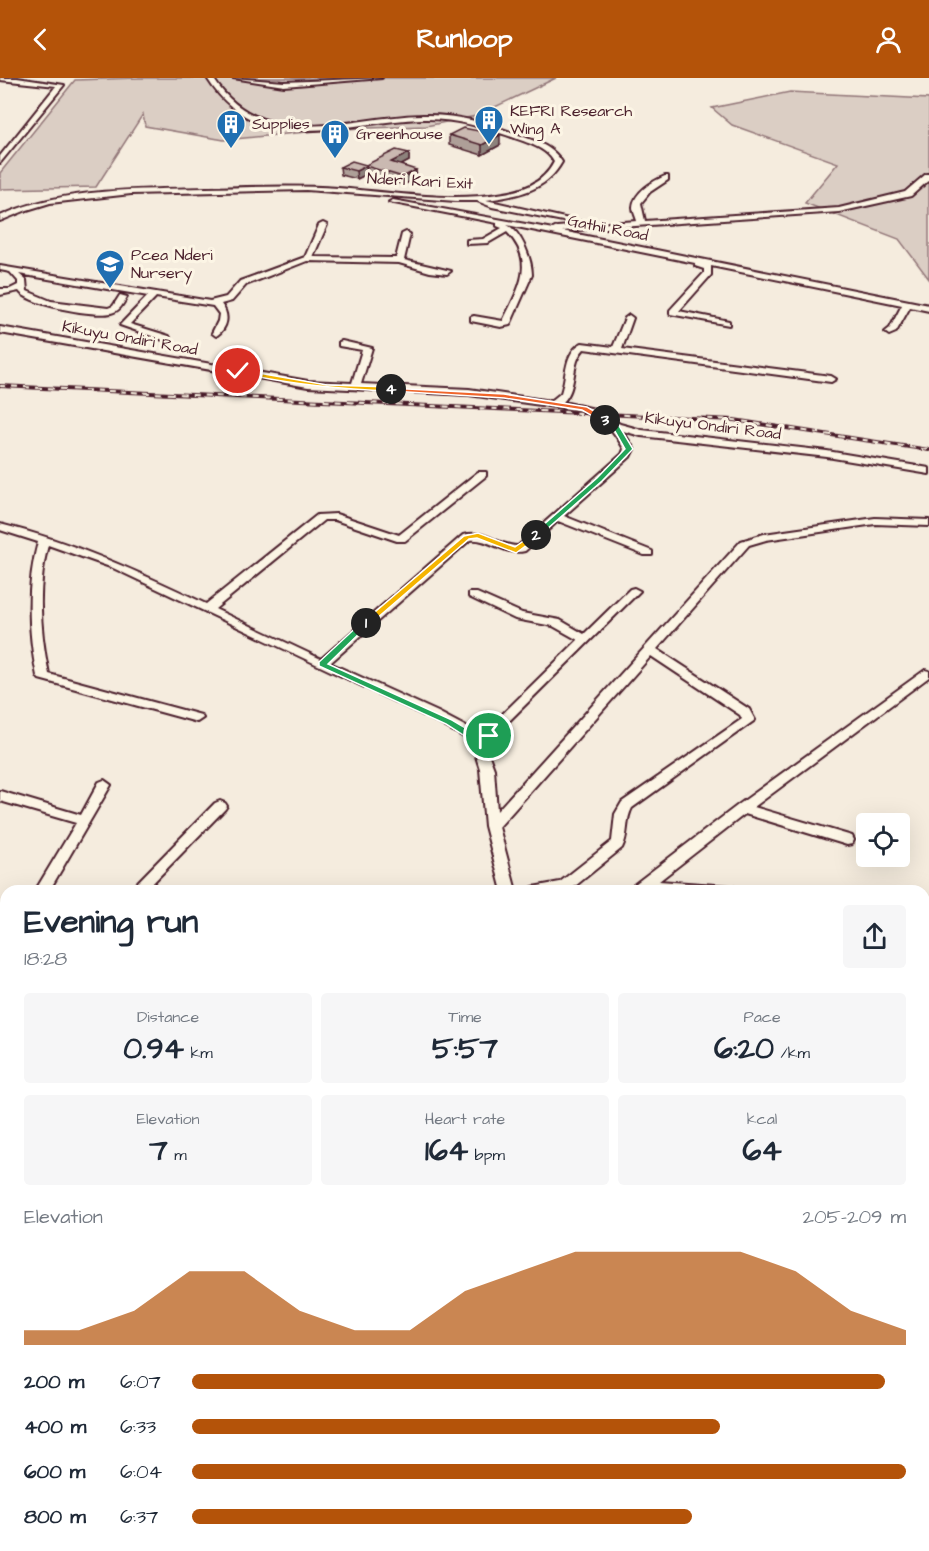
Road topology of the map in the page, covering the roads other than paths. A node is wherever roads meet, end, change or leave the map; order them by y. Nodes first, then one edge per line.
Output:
1 (0, 78) edge
2 (210, 78) edge
3 (236, 78) edge
4 (379, 78) edge
5 (0, 161) edge
6 (929, 176) edge
7 (665, 178) dead end
8 (280, 188) junction
9 (476, 198) junction
10 (0, 219) edge
11 (491, 219) junction
12 (641, 222) junction
13 (322, 225) dead end
14 (595, 225) junction
15 (508, 228) junction
16 (546, 231) junction
17 (406, 234) dead end
18 (470, 242) dead end
19 (685, 258) junction
20 (308, 259) junction
21 (400, 261) junction
22 (0, 268) edge
23 (14, 270) junction
24 (447, 271) dead end
25 (22, 286) junction
26 (0, 292) edge
27 (154, 295) junction
28 (123, 297) dead end
29 (215, 303) junction
30 (908, 303) junction
31 (929, 308) edge
32 (629, 318) dead end
33 (474, 319) dead end
34 (726, 323) dead end
35 (0, 330) edge
36 (889, 332) dead end
37 (216, 333) dead end
38 (166, 338) dead end
39 (342, 344) dead end
40 (618, 349) junction
41 (831, 379) dead end
42 (355, 388) junction
43 (554, 403) junction
44 (615, 425) junction
45 (929, 471) edge
46 (482, 474) dead end
47 (557, 517) junction
48 (929, 523) edge
49 (0, 527) edge
50 (44, 541) junction
51 (648, 553) dead end
52 (634, 591) dead end
53 (473, 595) dead end
54 (209, 609) junction
55 (585, 639) junction
56 (648, 649) junction
57 (322, 664) junction
58 (926, 674) dead end
59 (197, 718) dead end
60 (478, 744) junction
61 (104, 785) dead end
62 (0, 796) edge
63 (220, 806) dead end
64 (743, 808) junction
65 (84, 821) junction
66 (492, 826) junction
67 (847, 840) dead end
68 (46, 885) edge
69 (141, 885) edge
70 (507, 885) edge
71 (566, 885) edge
72 (645, 885) edge

1 - 5 street
2 - 9 street, Nderi Kari Exit
3 - 4 street
6 - 12 street
7 - 12 street
8 - 9 street, Nderi Kari Exit
8 - 10 street, Nderi Kari Exit
8 - 11 street, Gathii Road
9 - 14 street
11 - 15 street
11 - 16 street, Gathii Road
12 - 14 street
13 - 20 street
14 - 16 street
15 - 18 street
15 - 33 street
16 - 19 street, Gathii Road
17 - 21 street
19 - 30 street, Gathii Road
19 - 34 street
20 - 21 street
20 - 29 street
21 - 24 street
22 - 23 street
23 - 25 street
23 - 27 street
25 - 26 street
25 - 28 street
27 - 29 street
27 - 38 street
29 - 37 street
30 - 31 street, Gathii Road
30 - 36 street
32 - 40 street
35 - 42 street, Kikuyu Ondiri Road
39 - 42 street
40 - 41 street
40 - 43 street
42 - 43 street, Kikuyu Ondiri Road
43 - 44 street, Kikuyu Ondiri Road
44 - 45 street, Kikuyu Ondiri Road
44 - 47 street
46 - 54 street
47 - 51 street
47 - 57 street
48 - 56 street
49 - 50 street
50 - 54 street
50 - 59 street
52 - 55 street
53 - 55 street
54 - 57 street
55 - 60 street
56 - 66 street
56 - 71 street
57 - 60 street
58 - 64 street
60 - 66 street
61 - 65 street
62 - 65 street
63 - 69 street
64 - 67 street
64 - 72 street
65 - 68 street
66 - 70 street

